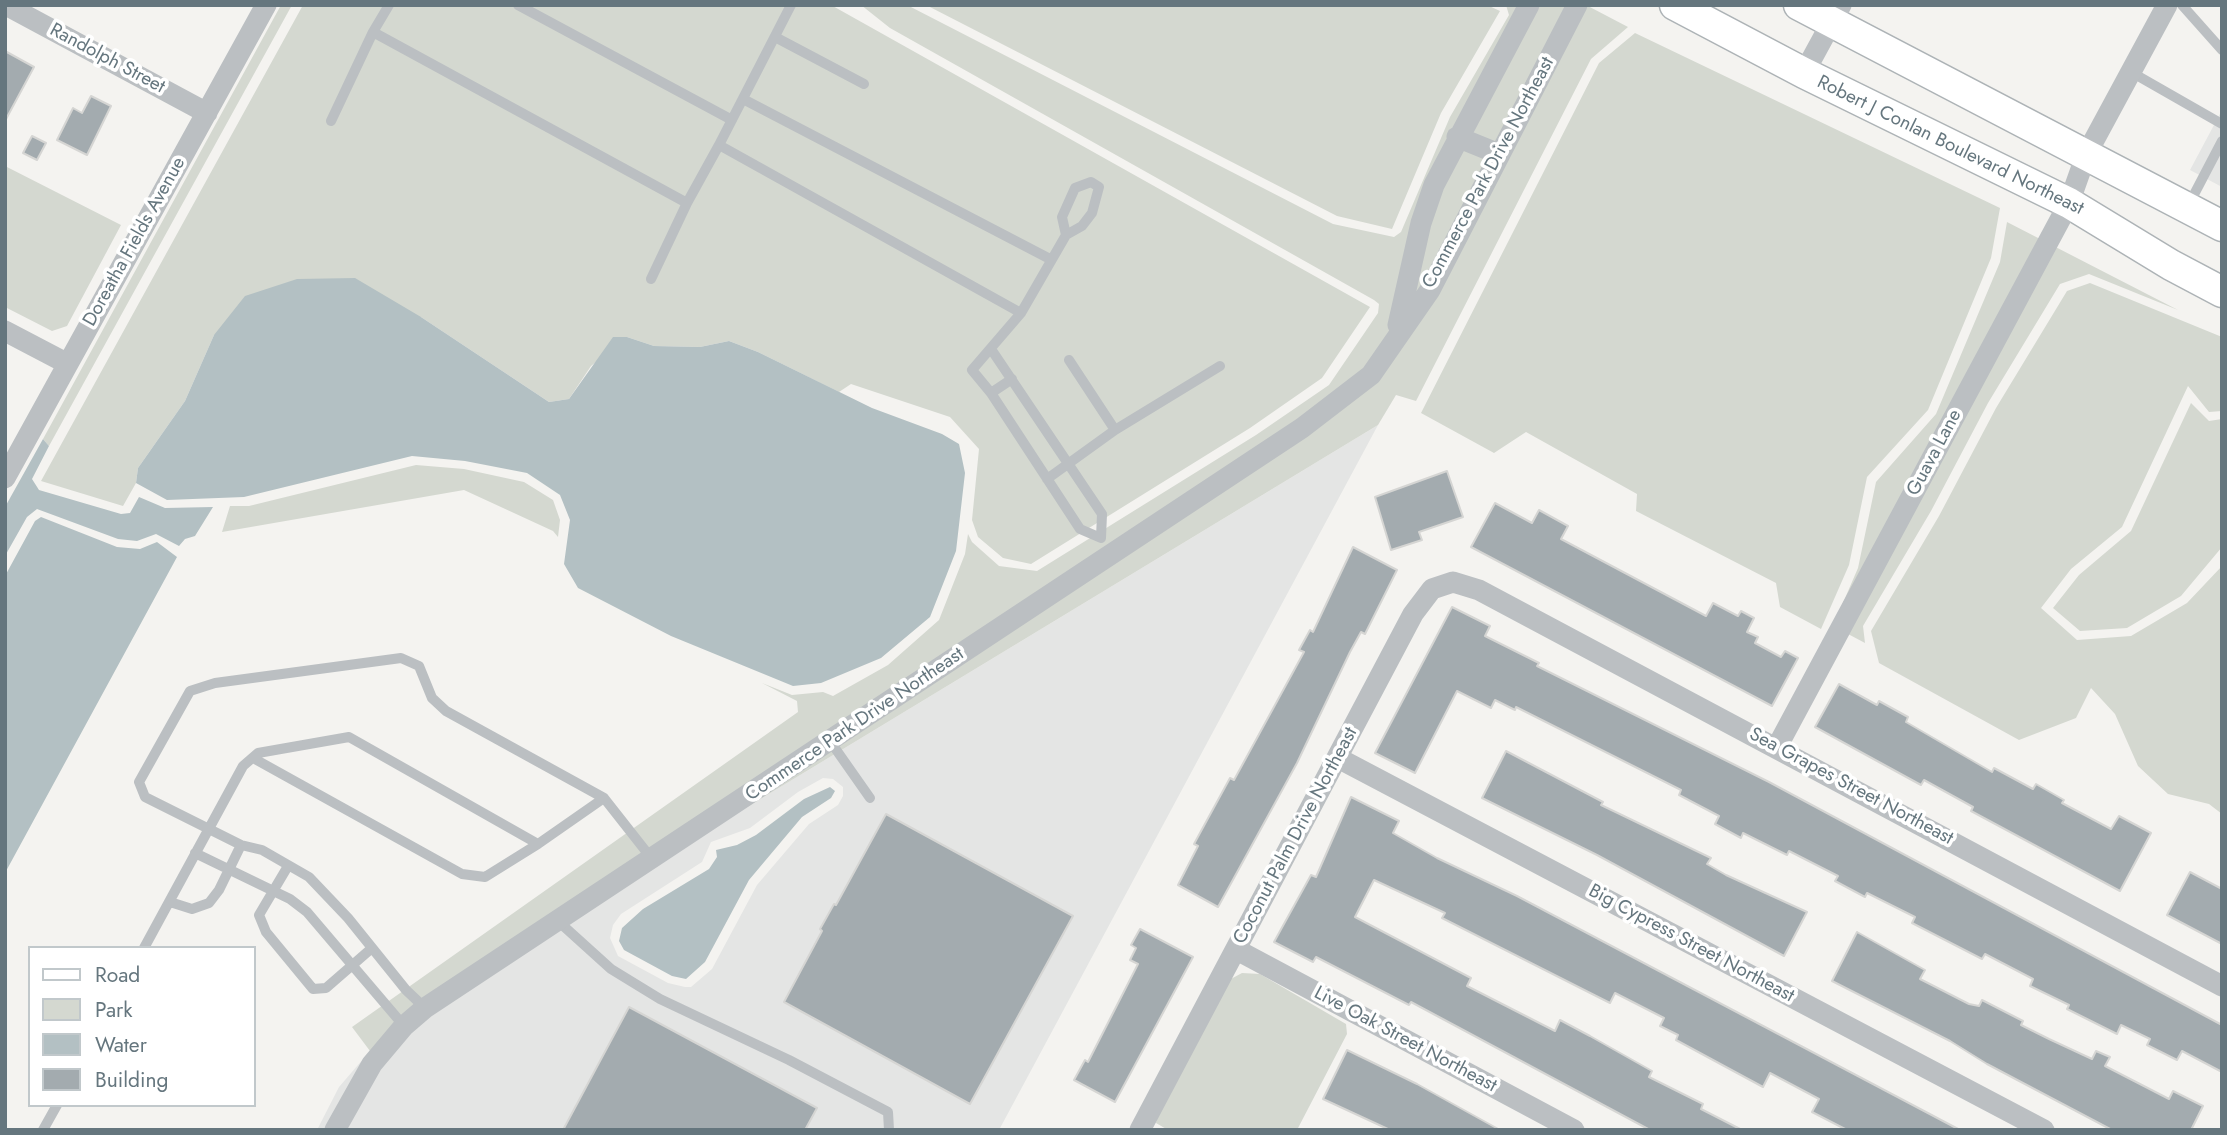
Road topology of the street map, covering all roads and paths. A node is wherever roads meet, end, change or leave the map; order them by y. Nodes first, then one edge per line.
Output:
1 (6, 5) edge
2 (266, 5) edge
3 (389, 5) edge
4 (518, 5) edge
5 (791, 5) edge
6 (1529, 5) edge
7 (1577, 5) edge
8 (1675, 5) edge
9 (1799, 5) edge
10 (2167, 5) edge
11 (2182, 5) edge
12 (1836, 14) edge
13 (373, 32) junction
14 (775, 37) junction
15 (2222, 50) edge
16 (2131, 72) junction
17 (1804, 74) junction
18 (864, 84) dead end
19 (743, 99) junction
20 (207, 113) junction
21 (732, 120) junction
22 (331, 121) dead end
23 (2222, 124) edge
24 (1457, 137) junction
25 (2222, 141) edge
26 (719, 145) junction
27 (1499, 155) junction
28 (2087, 155) junction
29 (687, 203) junction
30 (2069, 203) junction
31 (2187, 208) junction
32 (2222, 226) edge
33 (1066, 235) junction
34 (1050, 259) junction
35 (651, 279) dead end
36 (2222, 292) edge
37 (1021, 313) junction
38 (5, 331) edge
39 (1395, 338) junction
40 (991, 349) junction
41 (1069, 360) dead end
42 (68, 364) junction
43 (1220, 366) dead end
44 (1012, 379) junction
45 (991, 393) junction
46 (1115, 430) junction
47 (1045, 432) junction
48 (1026, 446) junction
49 (1069, 465) junction
50 (5, 478) edge
51 (1047, 479) junction
52 (1107, 546) junction
53 (1479, 590) joint
54 (830, 741) junction
55 (1777, 747) junction
56 (253, 758) junction
57 (1338, 758) junction
58 (604, 798) junction
59 (870, 798) dead end
60 (208, 829) junction
61 (538, 844) junction
62 (241, 845) junction
63 (195, 853) junction
64 (652, 860) junction
65 (288, 866) junction
66 (229, 869) junction
67 (271, 890) junction
68 (170, 902) junction
69 (559, 922) junction
70 (145, 946) edge
71 (372, 948) junction
72 (1237, 950) junction
73 (353, 964) junction
74 (2222, 986) edge
75 (425, 1008) junction
76 (404, 1026) junction
77 (56, 1107) edge
78 (43, 1130) edge
79 (335, 1130) edge
80 (889, 1130) edge
81 (1140, 1130) edge
82 (1574, 1130) edge
83 (2044, 1130) edge

1 - 20 street, Randolph Street
2 - 20 street, Doreatha Fields Avenue
3 - 13 lane
4 - 21 lane
5 - 14 lane
6 - 24 street, Commerce Park Drive Northeast
7 - 27 street, Commerce Park Drive Northeast
8 - 17 main road, Robert J Conlan Boulevard Northeast
9 - 12 main road
10 - 16 street, Guava Lane
11 - 15 lane
12 - 17 street
12 - 28 main road
13 - 22 lane
13 - 29 lane
14 - 18 lane
14 - 19 lane
16 - 23 lane
16 - 28 street, Guava Lane
17 - 30 main road, Robert J Conlan Boulevard Northeast
19 - 21 lane
19 - 34 lane
20 - 42 street, Doreatha Fields Avenue
21 - 26 lane
24 - 27 street
24 - 39 street, Commerce Park Drive Northeast
25 - 31 lane
26 - 29 lane
26 - 37 lane
27 - 39 street, Commerce Park Drive Northeast
28 - 30 street, Guava Lane
28 - 31 main road
29 - 35 lane
30 - 36 main road, Robert J Conlan Boulevard Northeast
30 - 55 street, Guava Lane
31 - 32 main road
33 - 33 lane
33 - 34 lane
34 - 37 lane
37 - 40 lane
38 - 42 street
39 - 52 street, Commerce Park Drive Northeast
40 - 44 lane
40 - 45 lane
41 - 46 lane
42 - 50 street, Doreatha Fields Avenue
43 - 46 lane
44 - 45 lane
44 - 47 lane
45 - 48 lane
46 - 49 lane
47 - 48 lane
47 - 49 lane
48 - 51 lane
49 - 51 lane
49 - 52 lane
51 - 52 lane
52 - 54 street, Commerce Park Drive Northeast
53 - 55 street, Sea Grapes Street Northeast
53 - 57 street, Coconut Palm Drive Northeast
54 - 59 lane
54 - 64 street, Commerce Park Drive Northeast
55 - 74 street, Sea Grapes Street Northeast
56 - 60 lane
56 - 61 lane
56 - 61 lane
57 - 72 street, Coconut Palm Drive Northeast
57 - 83 street, Big Cypress Street Northeast
58 - 60 lane
58 - 61 lane
58 - 64 lane
60 - 62 lane
60 - 63 lane
62 - 65 lane
62 - 66 lane
63 - 66 lane
63 - 68 lane
64 - 69 street, Commerce Park Drive Northeast
65 - 67 lane
65 - 71 lane
66 - 67 lane
66 - 68 lane
67 - 73 lane
67 - 73 lane
68 - 70 lane
69 - 75 street, Commerce Park Drive Northeast
69 - 80 lane
71 - 73 lane
71 - 75 lane
72 - 81 street, Coconut Palm Drive Northeast
72 - 82 street, Live Oak Street Northeast
73 - 76 lane
75 - 76 street, Commerce Park Drive Northeast
76 - 79 street, Commerce Park Drive Northeast
77 - 78 lane

